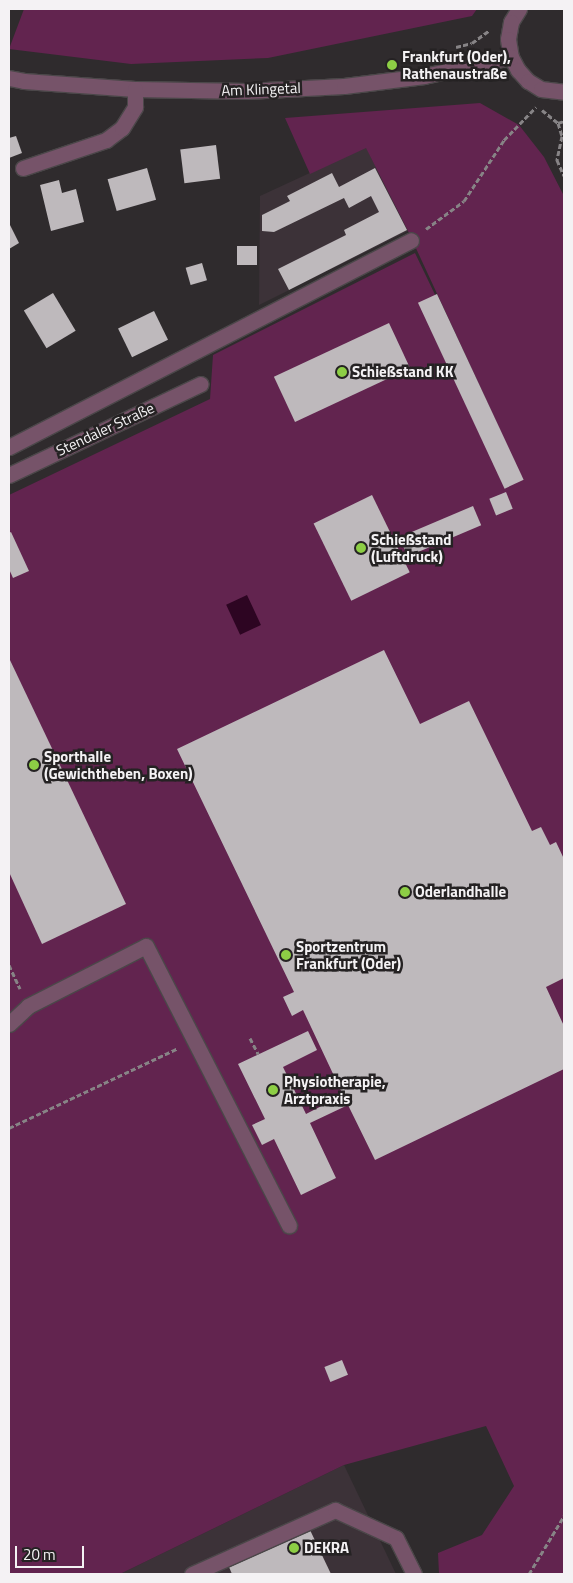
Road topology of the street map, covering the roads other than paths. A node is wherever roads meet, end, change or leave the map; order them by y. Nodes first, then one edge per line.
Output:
1 (518, 9) edge
2 (511, 57) junction
3 (9, 78) edge
4 (135, 89) junction
5 (564, 92) edge
6 (23, 168) dead end
7 (411, 240) road end
8 (201, 384) dead end
9 (9, 447) edge
10 (9, 475) edge
11 (9, 1024) edge
12 (289, 1226) dead end
13 (192, 1574) edge
14 (414, 1574) edge

1 - 2 street
2 - 4 street, Am Klingetal
2 - 5 street
3 - 4 street, Am Klingetal
4 - 6 street
7 - 9 street
8 - 10 street, Stendaler Straße
11 - 12 street
13 - 14 street

